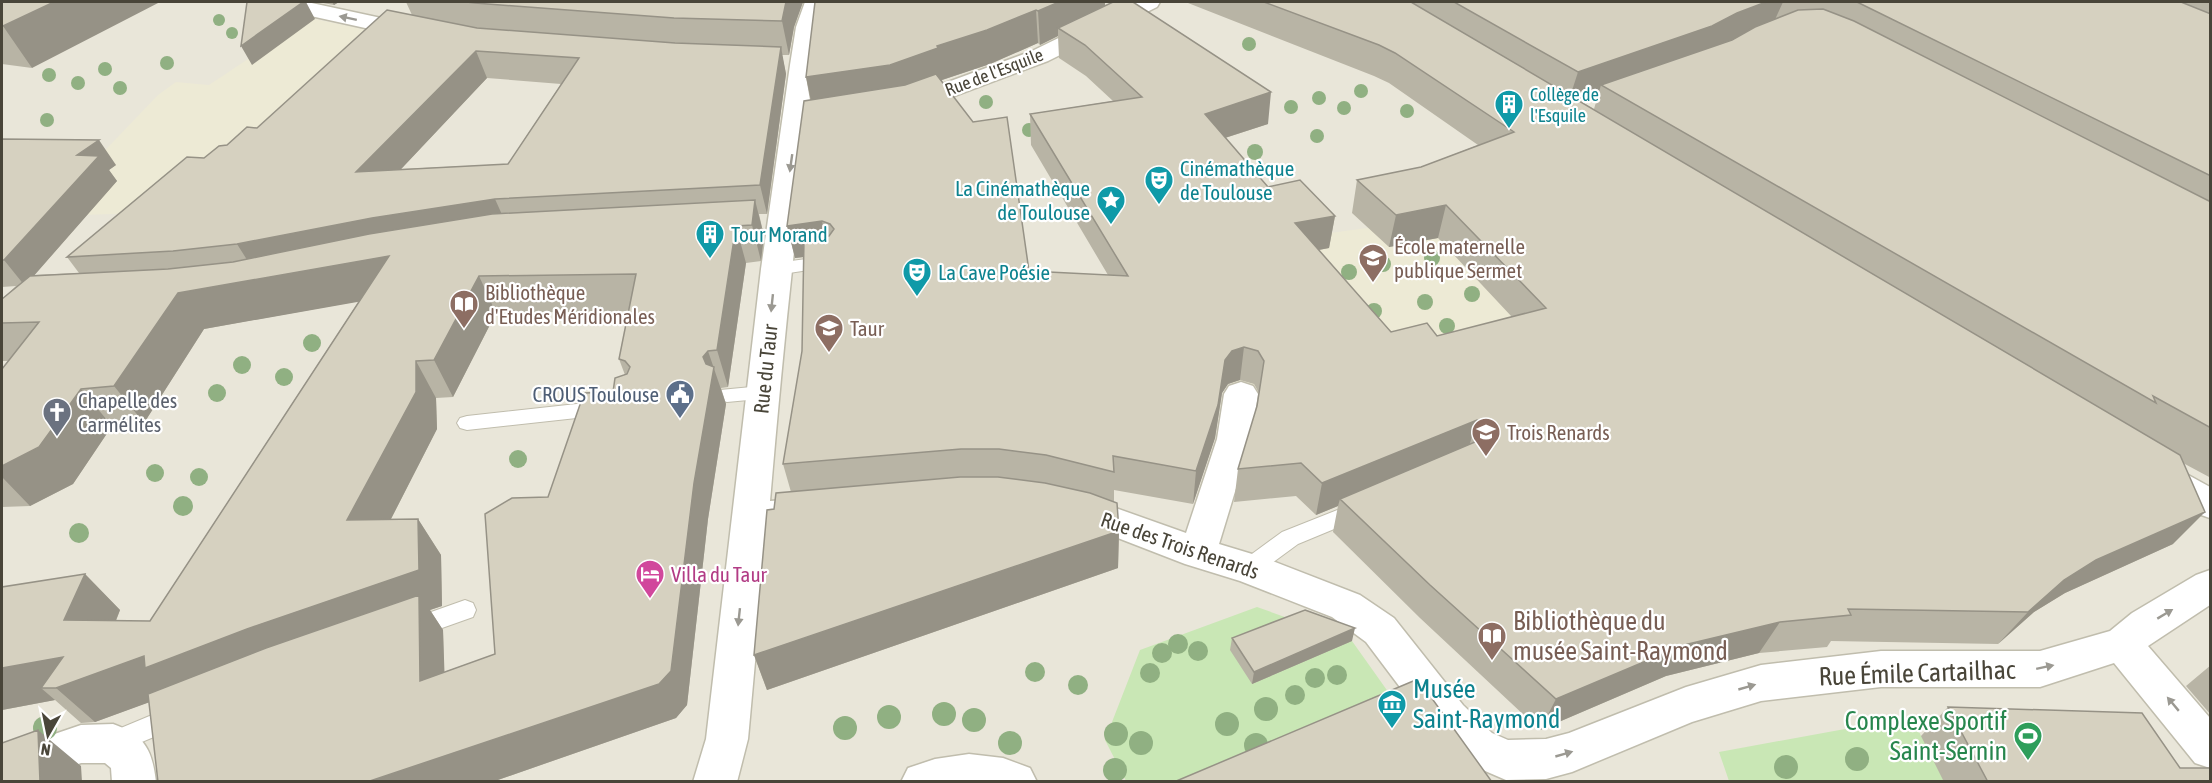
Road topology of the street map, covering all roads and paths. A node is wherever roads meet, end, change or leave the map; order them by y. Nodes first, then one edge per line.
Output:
1 (278, 2) edge
2 (816, 2) edge
3 (1149, 2) edge
4 (441, 38) edge
5 (888, 110) edge
6 (829, 262) edge
7 (776, 269) junction
8 (762, 393) junction
9 (1241, 394) dead end
10 (727, 395) dead end
11 (620, 406) edge
12 (467, 423) dead end
13 (2132, 458) edge
14 (1374, 503) edge
15 (1047, 504) edge
16 (2211, 504) edge
17 (840, 509) edge
18 (750, 517) junction
19 (1198, 553) junction
20 (1249, 568) junction
21 (2211, 586) edge
22 (465, 610) dead end
23 (391, 635) edge
24 (2122, 644) junction
25 (196, 708) edge
26 (112, 743) junction
27 (2211, 749) edge
28 (1507, 771) edge
29 (2, 772) edge
30 (134, 782) edge
31 (715, 782) edge
32 (923, 782) edge
33 (1015, 782) edge

4 -> 1 street
2 -> 7 street, Rue du Taur
3 - 5 street, Rue de l'Esquile
6 - 7 lane
7 -> 8 street, Rue du Taur
8 - 10 lane
8 - 18 street, Rue du Taur
9 - 19 street
11 - 12 lane
13 - 16 street
14 - 20 lane
15 - 19 street, Rue des Trois Renards
17 - 18 street
18 -> 31 street, Rue du Taur
19 - 20 street, Rue des Trois Renards
20 - 28 street, Rue des Trois Renards
24 -> 21 street
22 - 23 lane
27 -> 24 street
28 -> 24 street, Rue Émile Cartailhac
25 - 26 lane
26 - 29 street
26 - 30 street
32 - 33 street

